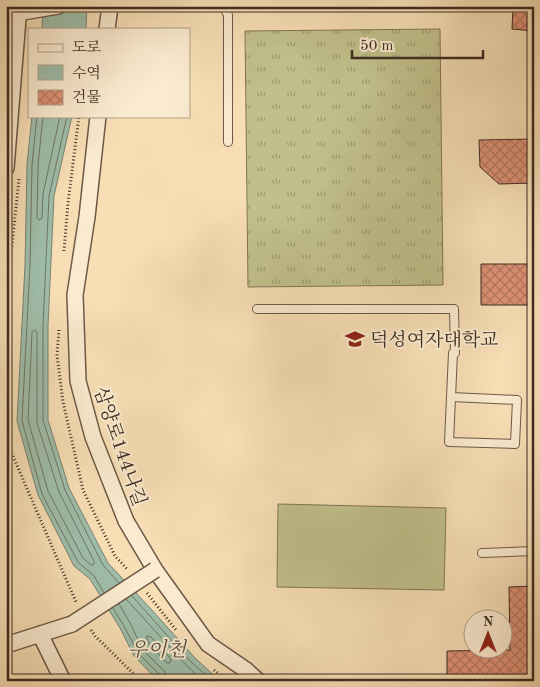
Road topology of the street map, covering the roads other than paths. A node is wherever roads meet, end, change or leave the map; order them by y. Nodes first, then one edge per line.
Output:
1 (58, 6) edge
2 (110, 6) edge
3 (223, 6) edge
4 (228, 6) edge
5 (14, 11) edge
6 (228, 15) junction
7 (107, 28) edge
8 (98, 118) edge
9 (228, 142) dead end
10 (6, 168) edge
11 (257, 309) dead end
12 (451, 397) junction
13 (534, 551) edge
14 (482, 553) dead end
15 (156, 570) junction
16 (40, 634) junction
17 (6, 645) edge
18 (62, 681) edge
19 (258, 681) edge

1 - 5 street
2 - 7 street
3 - 6 lane
4 - 6 lane
5 - 10 street
6 - 9 lane
8 - 15 street, 삼양로144나길
11 - 12 lane
12 - 12 lane
13 - 14 lane
15 - 16 street, bridge
15 - 19 street, 삼양로144나길
16 - 17 street
16 - 18 street

